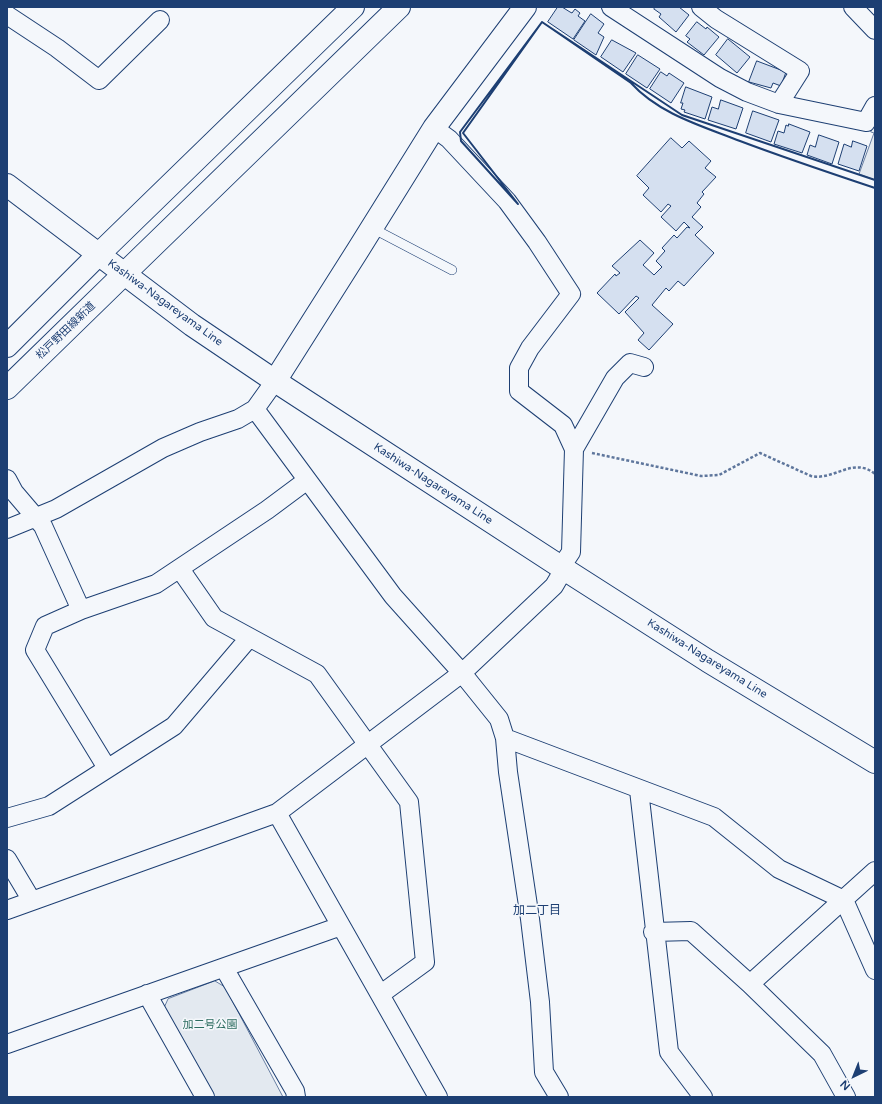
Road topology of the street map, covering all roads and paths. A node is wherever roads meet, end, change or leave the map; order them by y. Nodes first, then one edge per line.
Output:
1 (353, 7) edge
2 (399, 7) edge
3 (525, 7) edge
4 (611, 7) edge
5 (701, 7) edge
6 (853, 7) edge
7 (7, 15) edge
8 (160, 20) dead end
9 (875, 30) edge
10 (779, 104) junction
11 (875, 106) edge
12 (434, 128) junction
13 (7, 184) edge
14 (372, 228) junction
15 (98, 255) junction
16 (452, 270) dead end
17 (124, 274) junction
18 (7, 346) edge
19 (644, 367) dead end
20 (275, 381) junction
21 (7, 388) edge
22 (255, 409) junction
23 (574, 449) junction
24 (875, 474) edge
25 (7, 479) edge
26 (306, 481) junction
27 (36, 517) junction
28 (7, 529) edge
29 (563, 568) junction
30 (180, 569) junction
31 (81, 610) junction
32 (249, 638) junction
33 (462, 673) junction
34 (505, 738) junction
35 (369, 744) junction
36 (875, 762) edge
37 (107, 768) junction
38 (639, 790) junction
39 (277, 813) junction
40 (7, 818) edge
41 (7, 859) edge
42 (875, 871) edge
43 (844, 900) junction
44 (32, 901) junction
45 (7, 910) edge
46 (341, 926) junction
47 (653, 932) junction
48 (224, 968) junction
49 (875, 970) edge
50 (750, 984) junction
51 (147, 994) junction
52 (381, 994) junction
53 (7, 1044) edge
54 (205, 1097) edge
55 (296, 1097) edge
56 (438, 1097) edge
57 (559, 1097) edge
58 (703, 1097) edge
59 (846, 1097) edge

1 - 15 main road
2 - 17 main road, 松戸野田線新道
3 - 12 main road
4 - 10 street
5 - 10 street
6 - 9 street
7 - 8 street
10 - 11 street
12 - 14 main road
12 - 23 street
13 - 15 main road, Kashiwa-Nagareyama Line
14 - 16 lane
14 - 20 main road
15 - 17 main road, Kashiwa-Nagareyama Line
15 - 18 main road
17 - 20 main road, Kashiwa-Nagareyama Line
17 - 21 main road, 松戸野田線新道
19 - 23 street
20 - 22 street
20 - 29 main road, Kashiwa-Nagareyama Line
22 - 26 street
22 - 27 street
23 - 24 path
23 - 29 street
25 - 27 street
26 - 30 street
26 - 33 street
27 - 28 street
27 - 31 street
29 - 33 street
29 - 36 main road, Kashiwa-Nagareyama Line
30 - 31 street
30 - 32 street
31 - 37 street
32 - 35 street
32 - 37 street
33 - 34 street
33 - 35 street
34 - 38 street
34 - 57 street
35 - 39 street
35 - 52 street
37 - 40 street
38 - 43 street
38 - 47 street
39 - 44 street
39 - 46 street
41 - 44 street
42 - 43 street
43 - 49 street
43 - 50 street
44 - 45 street
46 - 48 street
46 - 52 street
47 - 50 street
47 - 58 street
48 - 51 street
48 - 55 street
50 - 59 street
51 - 53 street
51 - 54 street
52 - 56 street

